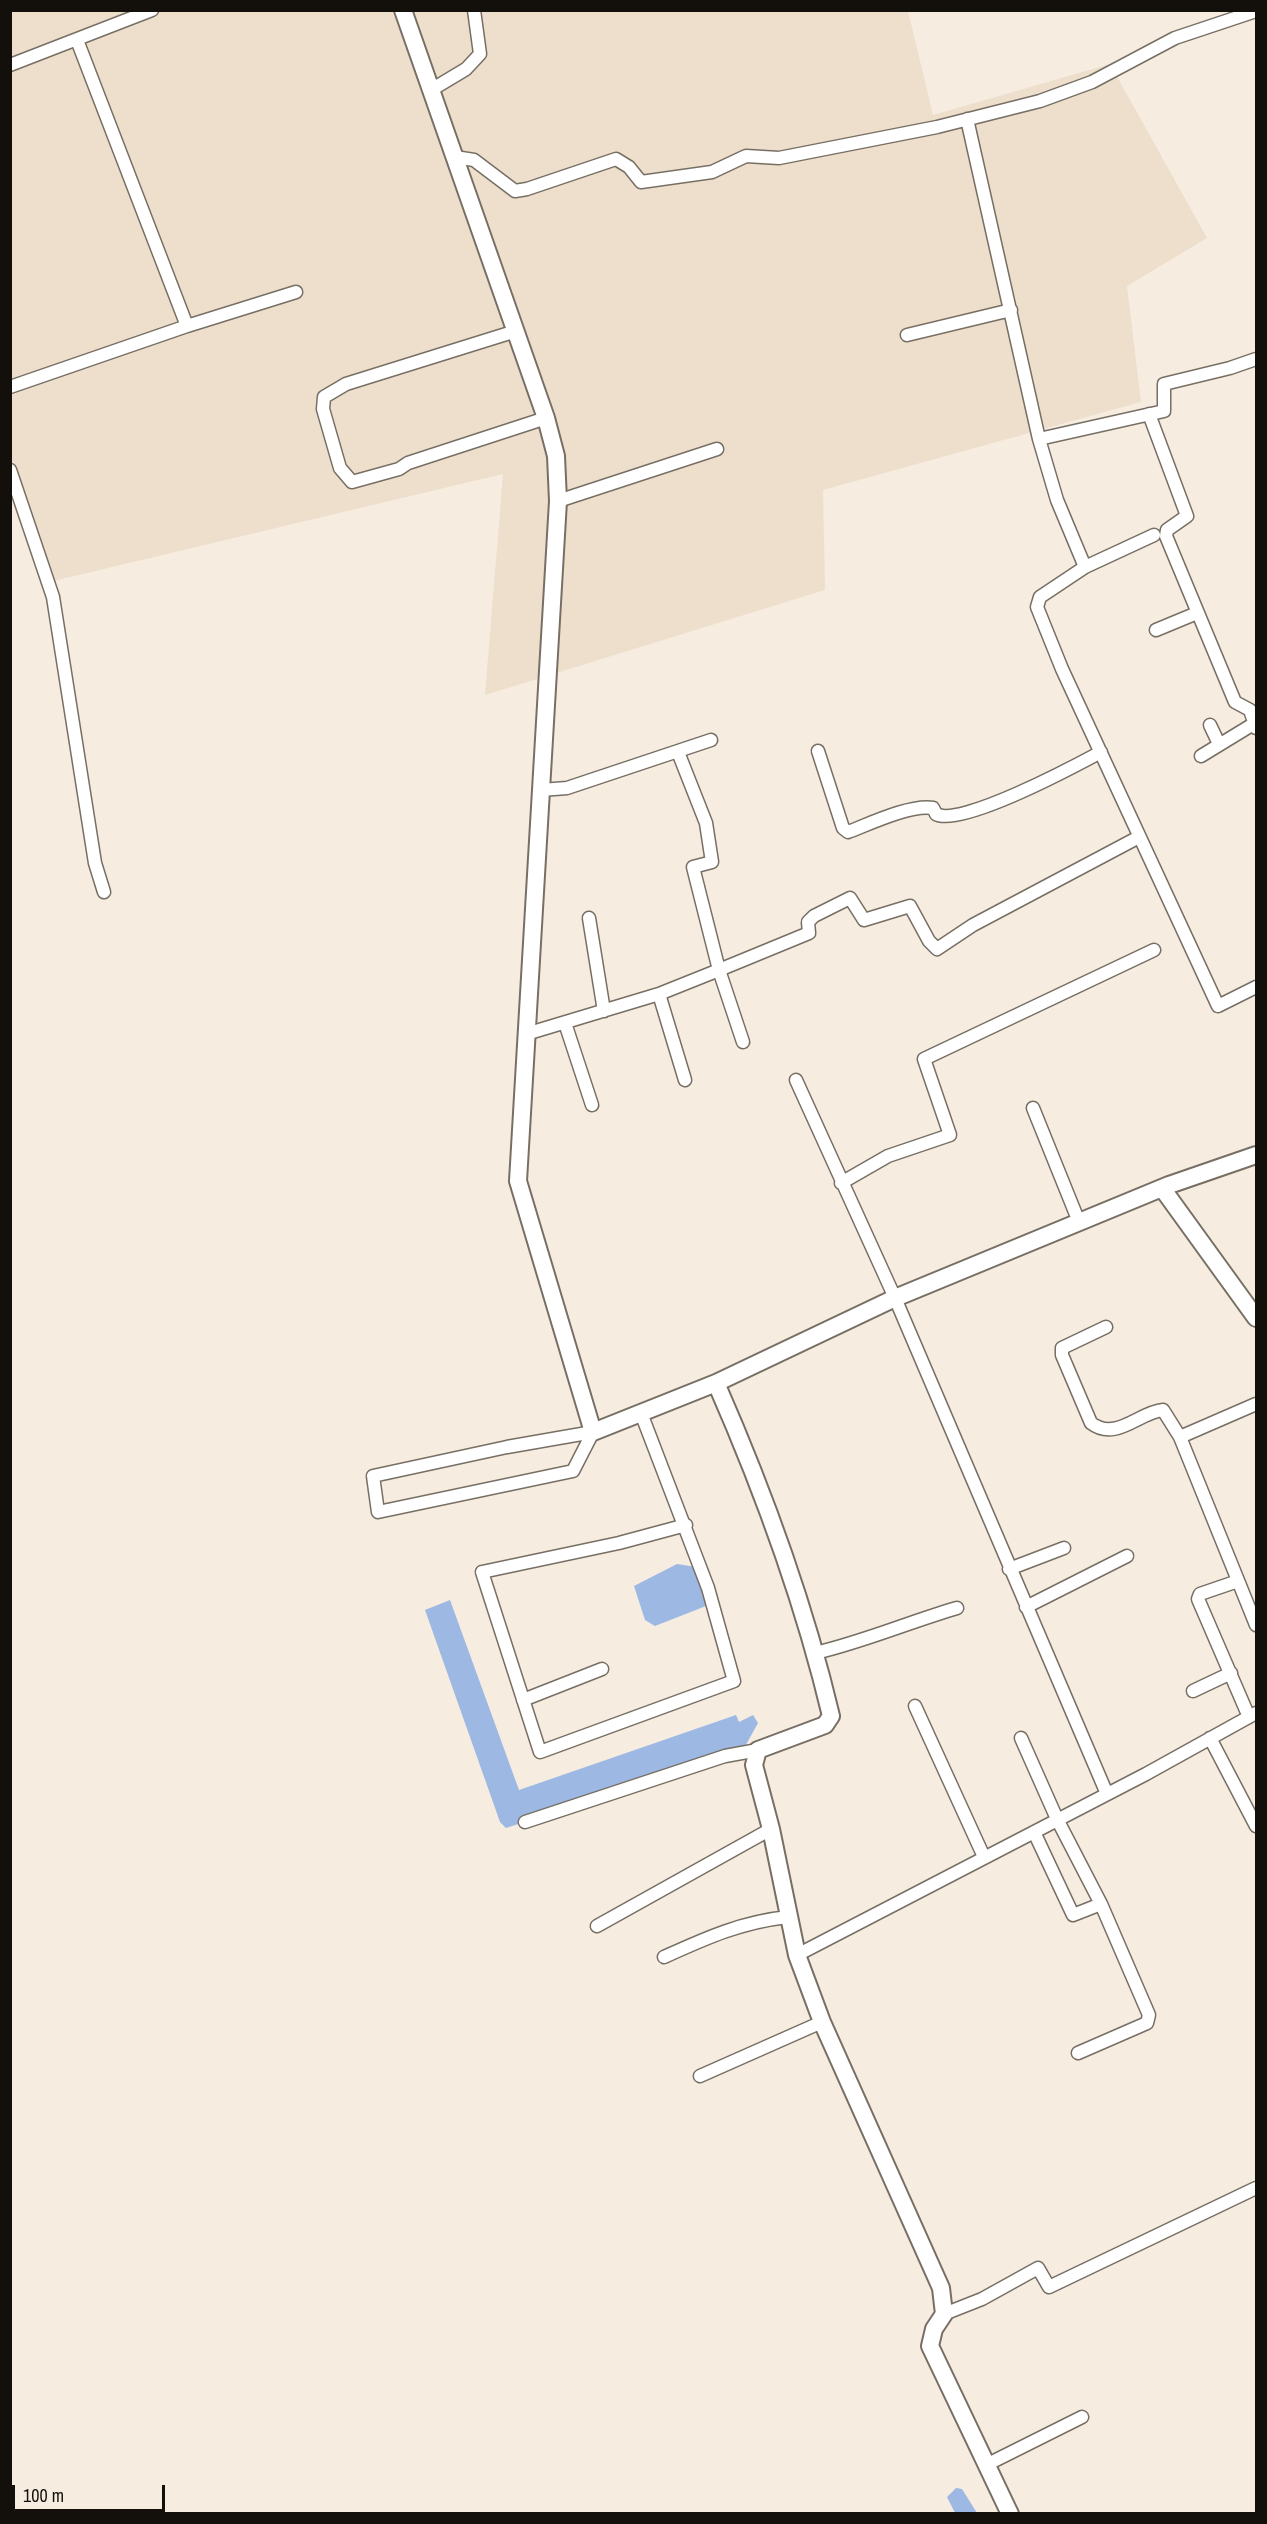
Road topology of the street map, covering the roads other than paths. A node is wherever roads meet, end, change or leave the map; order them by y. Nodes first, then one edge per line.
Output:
1 (152, 10) edge
2 (403, 10) edge
3 (474, 10) edge
4 (1257, 11) edge
5 (124, 16) edge
6 (77, 40) junction
7 (10, 65) edge
8 (431, 90) junction
9 (967, 119) junction
10 (455, 157) junction
11 (296, 292) dead end
12 (1011, 310) junction
13 (187, 326) junction
14 (516, 331) junction
15 (907, 335) dead end
16 (1257, 359) edge
17 (10, 387) edge
18 (1149, 414) junction
19 (546, 418) junction
20 (1039, 439) junction
21 (717, 449) dead end
22 (10, 470) edge
23 (558, 501) junction
24 (1154, 535) dead end
25 (1085, 567) junction
26 (1197, 613) junction
27 (1156, 630) dead end
28 (1209, 725) dead end
29 (1256, 725) edge
30 (711, 740) dead end
31 (1220, 744) junction
32 (818, 751) dead end
33 (678, 752) junction
34 (1101, 752) junction
35 (1201, 756) dead end
36 (541, 790) junction
37 (1139, 837) junction
38 (104, 892) dead end
39 (589, 918) dead end
40 (1154, 950) dead end
41 (719, 970) junction
42 (1257, 987) edge
43 (659, 994) junction
44 (604, 1011) junction
45 (565, 1023) junction
46 (526, 1034) junction
47 (743, 1042) dead end
48 (685, 1080) dead end
49 (796, 1080) dead end
50 (592, 1105) dead end
51 (1033, 1108) dead end
52 (1257, 1155) edge
53 (841, 1183) junction
54 (1162, 1188) junction
55 (1079, 1222) junction
56 (895, 1298) junction
57 (1257, 1318) edge
58 (1106, 1327) dead end
59 (716, 1383) junction
60 (1257, 1404) edge
61 (641, 1413) junction
62 (593, 1432) junction
63 (1180, 1437) junction
64 (686, 1525) junction
65 (1064, 1548) dead end
66 (1127, 1556) dead end
67 (1009, 1569) junction
68 (1238, 1581) junction
69 (1026, 1606) junction
70 (957, 1608) dead end
71 (1257, 1625) edge
72 (814, 1653) junction
73 (602, 1669) dead end
74 (1231, 1673) junction
75 (1193, 1692) dead end
76 (523, 1700) junction
77 (915, 1706) dead end
78 (1253, 1715) edge
79 (1021, 1738) dead end
80 (1210, 1738) junction
81 (758, 1750) junction
82 (1107, 1794) junction
83 (1057, 1819) junction
84 (525, 1822) dead end
85 (1257, 1826) edge
86 (771, 1829) junction
87 (1034, 1832) junction
88 (984, 1857) junction
89 (1101, 1904) junction
90 (788, 1917) junction
91 (597, 1926) dead end
92 (797, 1955) junction
93 (664, 1957) dead end
94 (822, 2022) junction
95 (1078, 2053) dead end
96 (700, 2076) dead end
97 (1257, 2188) edge
98 (944, 2313) junction
99 (1082, 2417) dead end
100 (986, 2465) junction
101 (1010, 2514) edge

1 - 5 street
2 - 8 street
3 - 8 street
4 - 9 street
5 - 6 street
6 - 7 street
6 - 13 street
8 - 10 street
9 - 10 street
9 - 12 street
10 - 14 street
11 - 13 street
12 - 15 street
12 - 20 street
13 - 17 street
14 - 19 street
14 - 19 street
16 - 18 street
18 - 20 street
18 - 26 street
19 - 23 street
20 - 25 street
21 - 23 street
22 - 38 street
23 - 36 street
24 - 25 street
25 - 34 street
26 - 27 street
26 - 29 street
28 - 31 street
29 - 31 street
30 - 33 street
31 - 35 street
32 - 34 street
33 - 36 street
33 - 41 street
34 - 37 street
36 - 46 street
37 - 41 street
37 - 42 street
39 - 44 street
40 - 53 street
41 - 43 street
41 - 47 street
43 - 44 street
43 - 48 street
44 - 45 street
45 - 46 street
45 - 50 street
46 - 62 street
49 - 53 street
51 - 55 street
52 - 54 street
53 - 56 street
54 - 55 street
54 - 57 street
55 - 56 street
56 - 59 street
56 - 67 street
58 - 63 street
59 - 61 street
59 - 72 street
60 - 63 street
61 - 62 street
61 - 64 street
62 - 62 street
63 - 68 street
64 - 76 street
64 - 76 street
65 - 67 street
66 - 69 street
67 - 69 street
68 - 71 street
68 - 74 street
69 - 82 street
70 - 72 street
72 - 81 street
73 - 76 street
74 - 75 street
74 - 78 street
77 - 88 street
78 - 80 street
79 - 83 street
80 - 82 street
80 - 85 street
81 - 84 street
81 - 86 street
82 - 83 street
83 - 87 street
83 - 89 street
86 - 90 street
86 - 91 street
87 - 88 street
87 - 89 street
88 - 92 street
89 - 95 street
90 - 92 street
90 - 93 street
92 - 94 street
94 - 96 street
94 - 98 street
97 - 98 street
98 - 100 street
99 - 100 street
100 - 101 street

